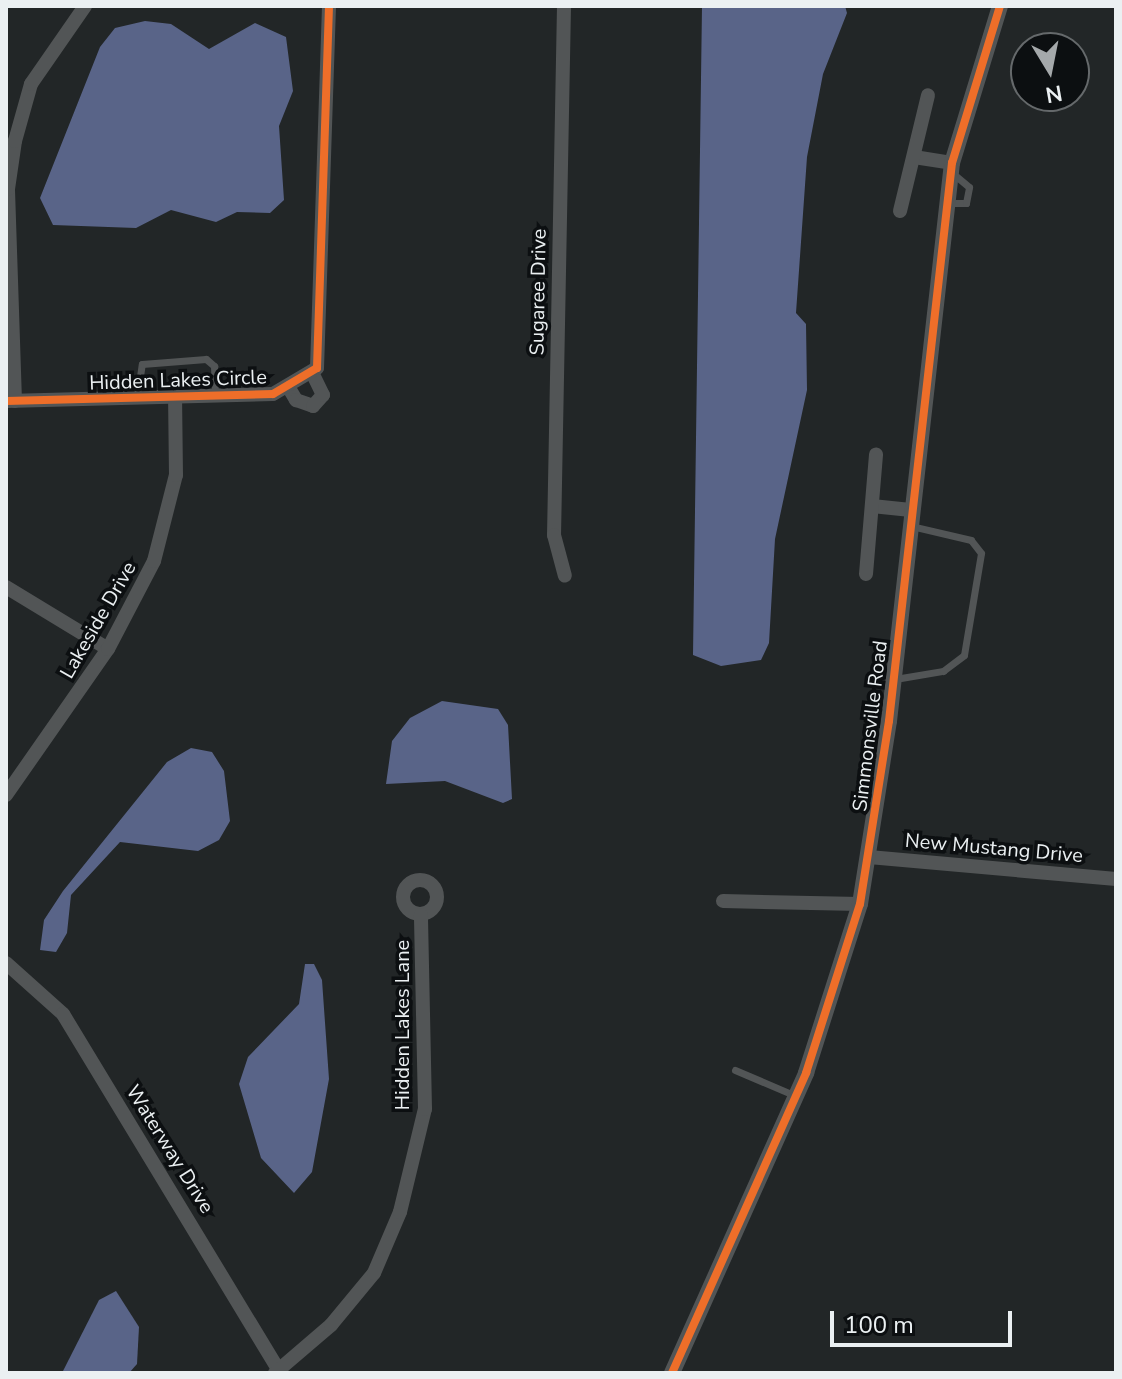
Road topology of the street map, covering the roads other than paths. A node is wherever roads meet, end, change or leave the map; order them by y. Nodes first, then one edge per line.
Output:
1 (85, 6) edge
2 (329, 6) edge
3 (564, 6) edge
4 (1000, 6) edge
5 (928, 95) dead end
6 (914, 157) junction
7 (951, 167) junction
8 (900, 211) dead end
9 (312, 372) junction
10 (289, 388) junction
11 (175, 396) junction
12 (215, 396) junction
13 (137, 398) junction
14 (10, 401) edge
15 (876, 454) dead end
16 (872, 506) junction
17 (910, 518) junction
18 (866, 574) dead end
19 (565, 576) dead end
20 (6, 587) edge
21 (108, 649) junction
22 (893, 679) junction
23 (6, 795) edge
24 (869, 857) junction
25 (1116, 879) edge
26 (723, 901) dead end
27 (860, 904) junction
28 (421, 915) dead end
29 (6, 963) edge
30 (735, 1070) dead end
31 (796, 1096) junction
32 (278, 1372) edge
33 (672, 1373) edge

1 - 14 street, Hidden Lakes Circle
2 - 9 street
3 - 19 street, Sugaree Drive
4 - 7 street, Simmonsville Road
5 - 6 street
6 - 7 street
6 - 8 street
7 - 17 street, Simmonsville Road
9 - 10 street, Hidden Lakes Circle
9 - 10 street
10 - 12 street, Hidden Lakes Circle
11 - 12 street, Hidden Lakes Circle
11 - 13 street, Hidden Lakes Circle
11 - 21 street, Lakeside Drive
12 - 13 lane
13 - 14 street, Hidden Lakes Circle
15 - 16 street
16 - 17 street
16 - 18 street
17 - 22 street, Simmonsville Road
17 - 22 lane
20 - 21 street
21 - 23 street, Lakeside Drive
22 - 24 street, Simmonsville Road
24 - 25 street, New Mustang Drive
24 - 27 street, Simmonsville Road
26 - 27 street
27 - 31 street, Simmonsville Road
28 - 32 street, Hidden Lakes Lane
29 - 32 street, Waterway Drive
30 - 31 lane
31 - 33 street, Simmonsville Road

